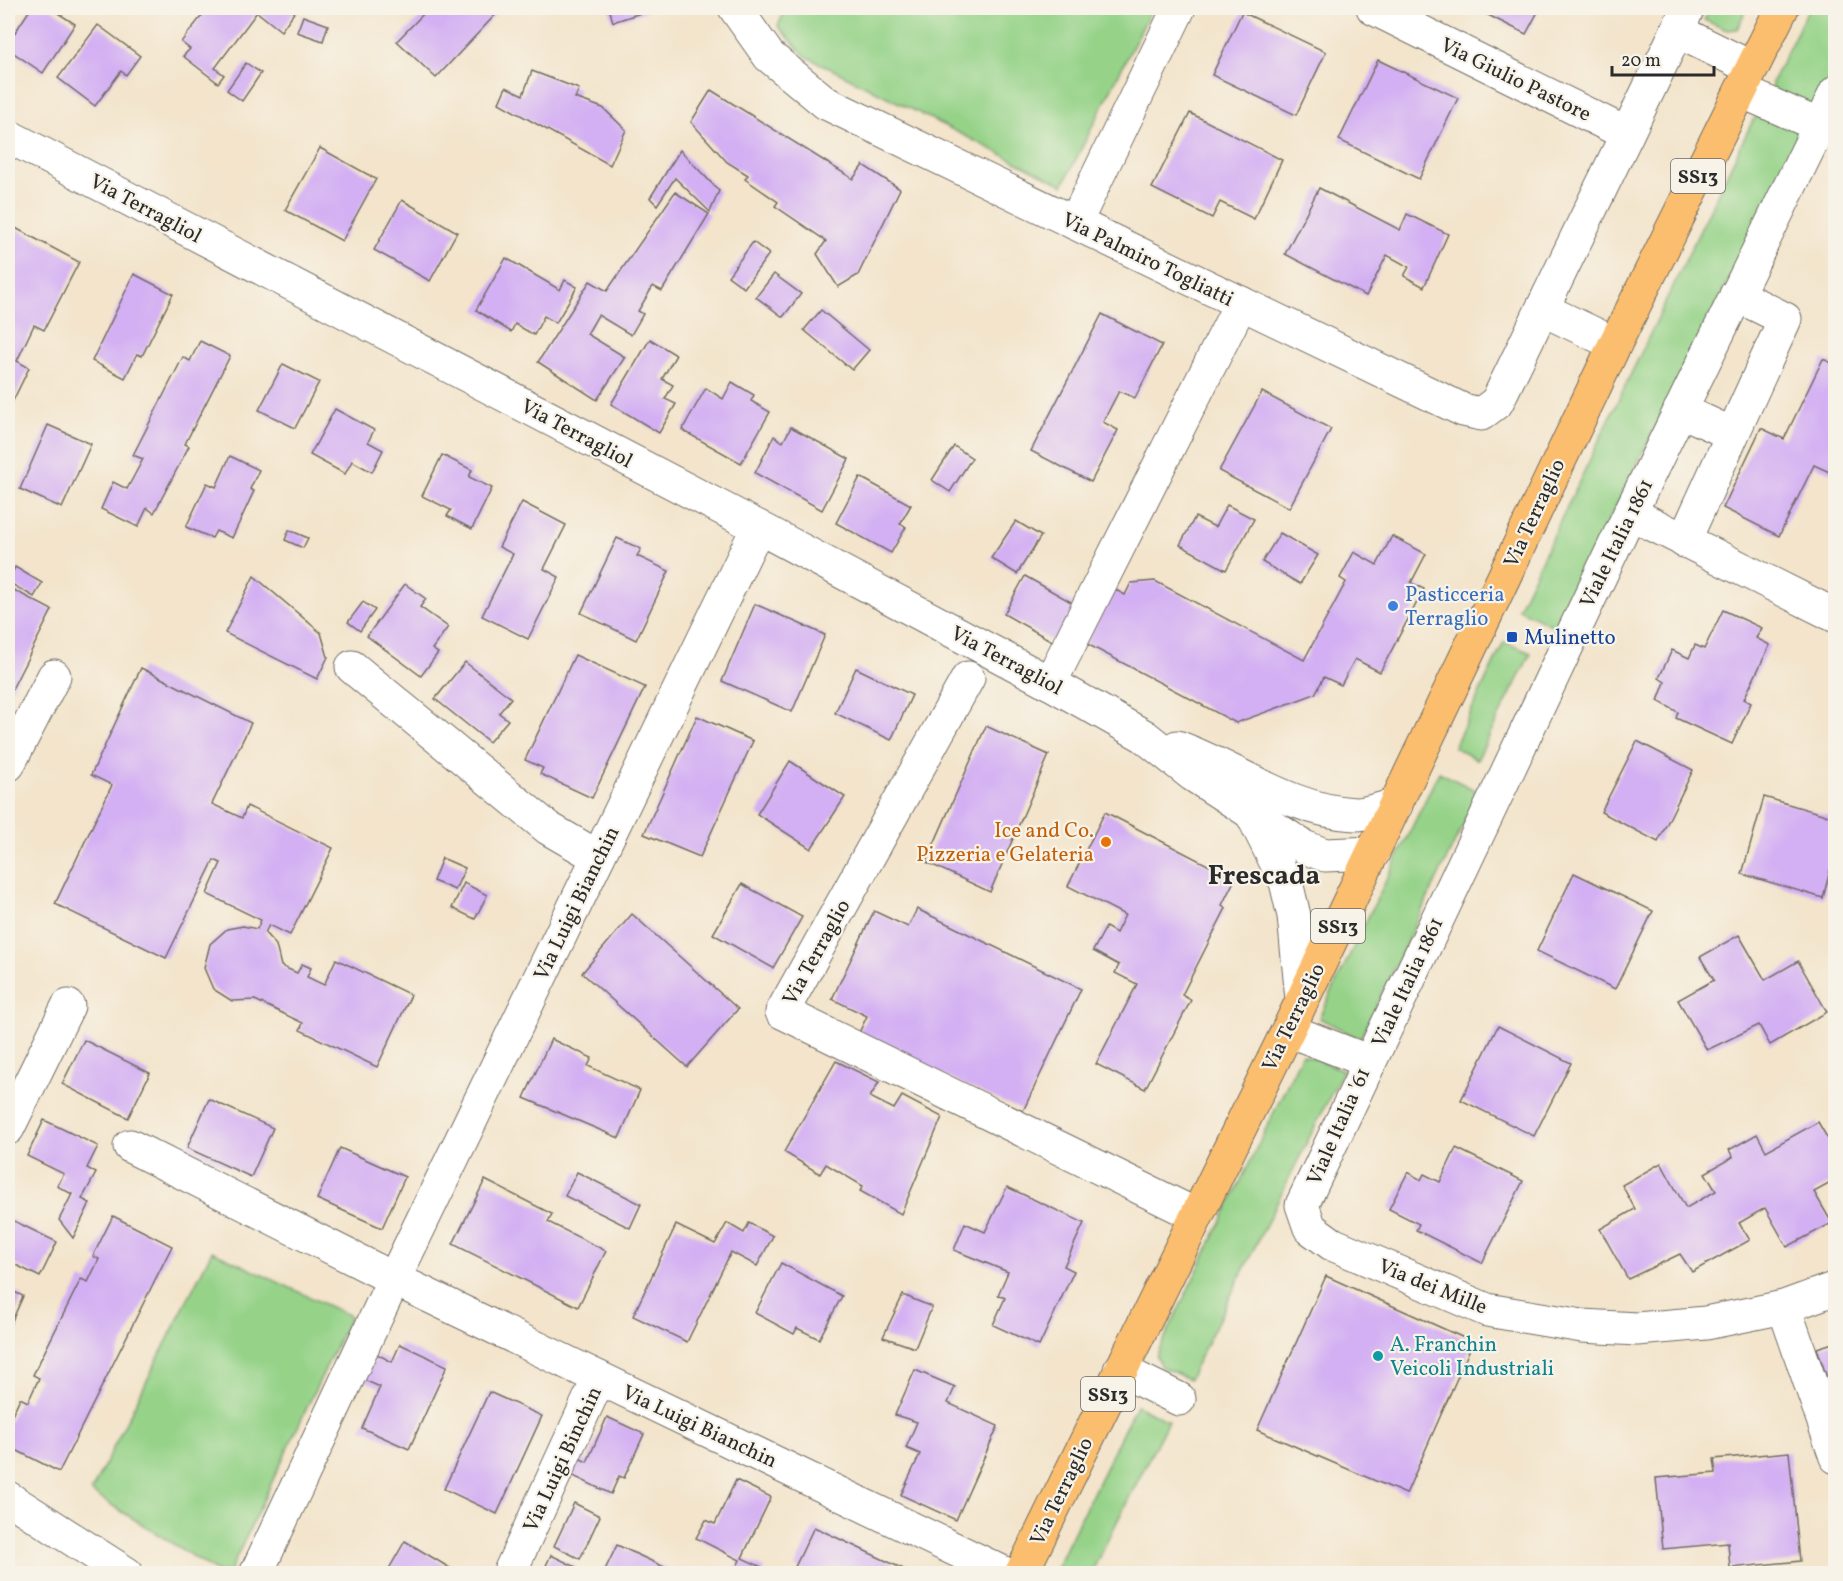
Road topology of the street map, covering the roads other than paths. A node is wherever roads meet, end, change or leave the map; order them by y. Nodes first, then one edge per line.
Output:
1 (735, 8) edge
2 (1179, 8) edge
3 (1373, 8) edge
4 (1782, 8) edge
5 (1683, 19) edge
6 (1746, 80) junction
7 (1836, 92) edge
8 (1818, 125) junction
9 (1627, 134) junction
10 (8, 136) edge
11 (1075, 223) junction
12 (1736, 295) junction
13 (1241, 303) junction
14 (1542, 309) junction
15 (1615, 344) junction
16 (1680, 410) junction
17 (1732, 434) junction
18 (1630, 513) junction
19 (758, 527) junction
20 (1684, 541) junction
21 (1836, 616) edge
22 (352, 667) dead end
23 (54, 676) dead end
24 (969, 678) dead end
25 (1050, 683) junction
26 (1144, 736) junction
27 (8, 765) edge
28 (1396, 805) junction
29 (1312, 806) junction
30 (1252, 814) junction
31 (1373, 853) junction
32 (598, 857) junction
33 (1302, 999) junction
34 (68, 1006) dead end
35 (1287, 1030) junction
36 (1370, 1062) junction
37 (8, 1128) edge
38 (130, 1146) dead end
39 (1302, 1205) joint
40 (1196, 1215) junction
41 (394, 1279) junction
42 (1836, 1288) edge
43 (1784, 1307) junction
44 (1120, 1370) junction
45 (599, 1378) junction
46 (1179, 1399) dead end
47 (1836, 1457) edge
48 (8, 1498) edge
49 (127, 1574) edge
50 (256, 1574) edge
51 (509, 1574) edge
52 (1006, 1574) edge
53 (1021, 1574) edge

1 - 11 street, Via Palmiro Togliatti
2 - 11 street
3 - 9 street, Via Giulio Pastore
4 - 6 main road, Via Terraglio / SS13
5 - 6 street
5 - 9 street, Via Palmiro Togliatti
6 - 8 street
6 - 15 main road, Via Terraglio / SS13
7 - 8 street, Viale Italia 1861
8 - 12 street, Viale Italia 1861
9 - 14 street, Via Palmiro Togliatti
10 - 19 street, Via Terragliol
11 - 13 street, Via Palmiro Togliatti
12 - 16 street, Viale Italia 1861
12 - 17 street
13 - 14 street, Via Palmiro Togliatti
13 - 25 street
14 - 15 street
15 - 28 main road, Via Terraglio / SS13
16 - 17 street
16 - 18 street, Viale Italia 1861
17 - 20 street
18 - 20 street
18 - 36 street, Viale Italia 1861
19 - 25 street, Via Terragliol
19 - 32 street, Via Luigi Bianchin
20 - 21 street
22 - 32 street
23 - 27 street
24 - 40 street, Via Terraglio
25 - 26 street, Via Terragliol
26 - 29 street, Via Terragliol
26 - 30 street, Via Terragliol
28 - 29 street, Via Terragliol
28 - 31 main road, Via Terraglio / SS13
29 - 31 street, Via Terragliol
30 - 31 street, Via Terragliol
30 - 33 street, Via Terragliol
31 - 33 main road, Via Terraglio / SS13
32 - 41 street, Via Luigi Bianchin
33 - 35 main road, Via Terraglio / SS13
34 - 37 street
35 - 36 street, Viale Italia '61
35 - 40 main road, Via Terraglio / SS13
36 - 39 street, Viale Italia '61
38 - 41 street, Via Luigi Bianchin
39 - 43 street, Via dei Mille
40 - 44 main road, Via Terraglio / SS13
41 - 45 street, Via Luigi Bianchin
41 - 50 street, Via Luigi Bianchin
42 - 43 street, Via dei Mille
43 - 47 street
44 - 46 street
44 - 53 main road, Via Terraglio / SS13
45 - 51 street, Via Luigi Binchin
45 - 52 street, Via Luigi Bianchin
48 - 49 street

